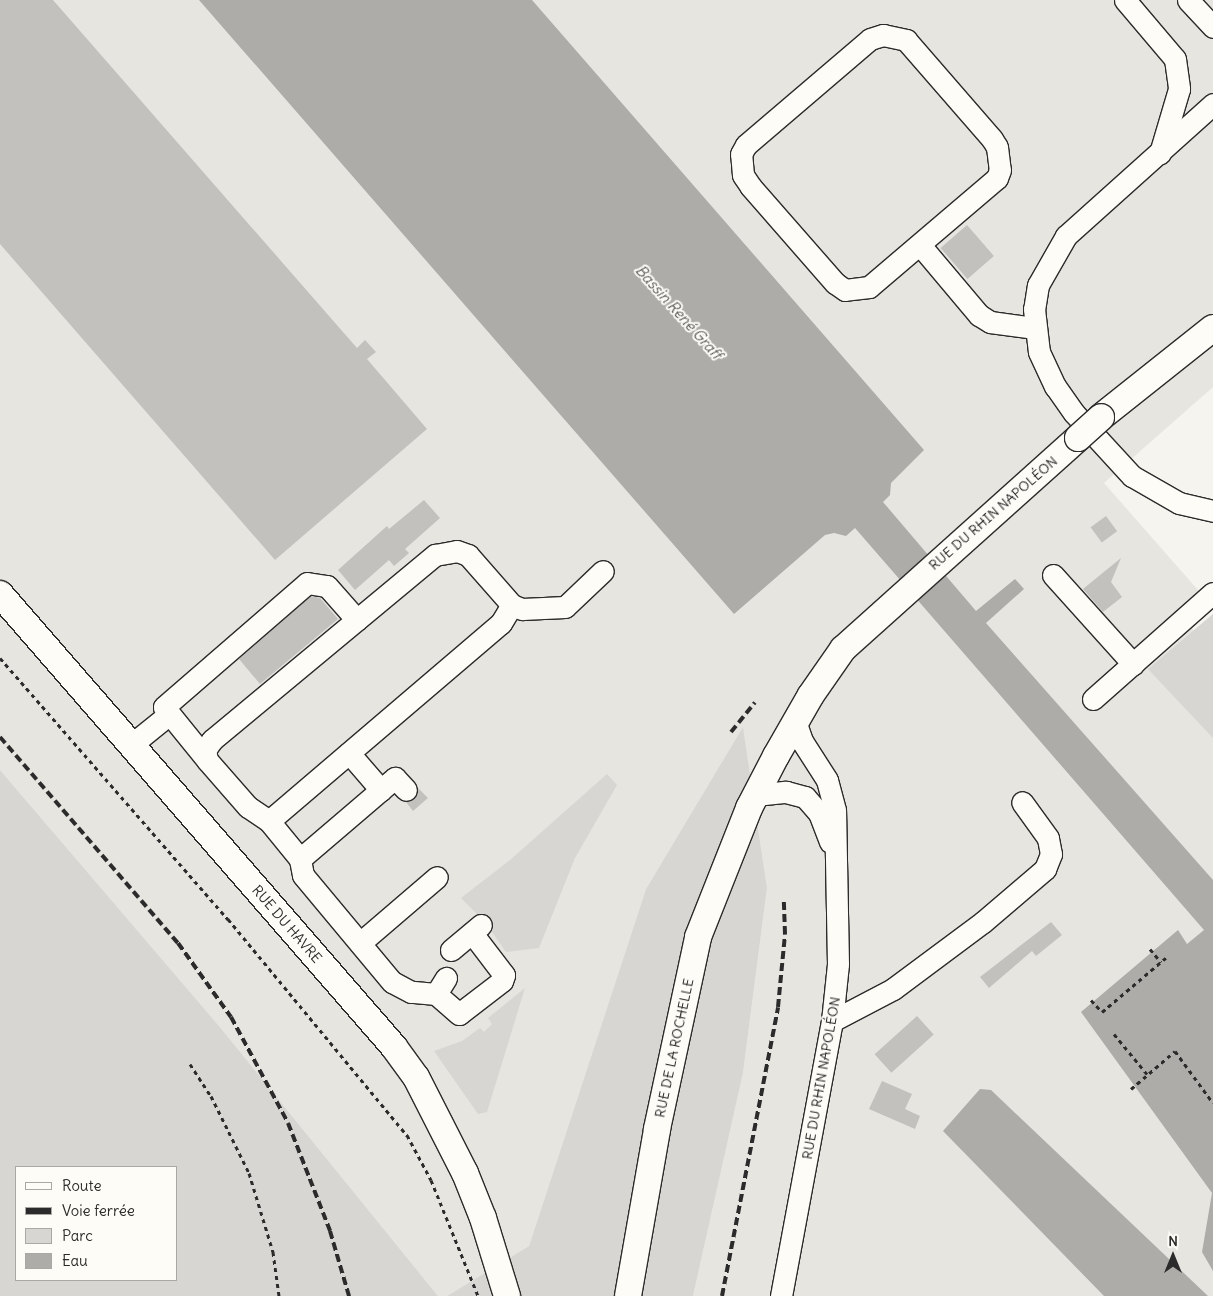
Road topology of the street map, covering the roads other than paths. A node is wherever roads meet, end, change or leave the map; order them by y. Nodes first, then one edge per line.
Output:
1 (1125, 0) edge
2 (1188, 0) edge
3 (1213, 27) edge
4 (1213, 104) edge
5 (1160, 154) junction
6 (920, 245) junction
7 (1034, 328) junction
8 (1213, 328) edge
9 (1213, 511) edge
10 (603, 571) dead end
11 (1053, 575) dead end
12 (1213, 593) edge
13 (0, 594) edge
14 (512, 605) junction
15 (357, 620) junction
16 (1133, 664) junction
17 (1093, 699) dead end
18 (166, 717) junction
19 (795, 721) junction
20 (131, 745) junction
21 (349, 753) junction
22 (207, 760) junction
23 (380, 790) junction
24 (406, 790) dead end
25 (752, 801) junction
26 (1022, 802) dead end
27 (269, 821) junction
28 (834, 857) junction
29 (300, 859) junction
30 (437, 877) dead end
31 (360, 943) junction
32 (450, 950) dead end
33 (832, 1021) junction
34 (507, 1296) edge
35 (628, 1296) edge
36 (781, 1296) edge

1 - 5 street
2 - 3 street
4 - 5 street
5 - 7 street
6 - 6 street
6 - 7 street
7 - 9 street
8 - 19 main road, RUE DU RHIN NAPOLÉON, bridge
10 - 14 street
11 - 16 street
12 - 16 street
13 - 20 main road, RUE DU HAVRE
14 - 15 street
14 - 21 street
15 - 18 street
15 - 22 street
16 - 17 street
18 - 20 street
18 - 22 street
19 - 25 main road, RUE DU RHIN NAPOLÉON
19 - 28 street, RUE DU RHIN NAPOLÉON
20 - 34 main road, RUE DU HAVRE
21 - 23 street
21 - 27 street
22 - 27 street
23 - 24 street
23 - 29 street
25 - 28 street, RUE DU RHIN NAPOLÉON
25 - 35 main road, RUE DE LA ROCHELLE
26 - 33 street
27 - 29 street
28 - 33 street, RUE DU RHIN NAPOLÉON
29 - 31 street
30 - 31 street
31 - 32 street
33 - 36 street, RUE DU RHIN NAPOLÉON

